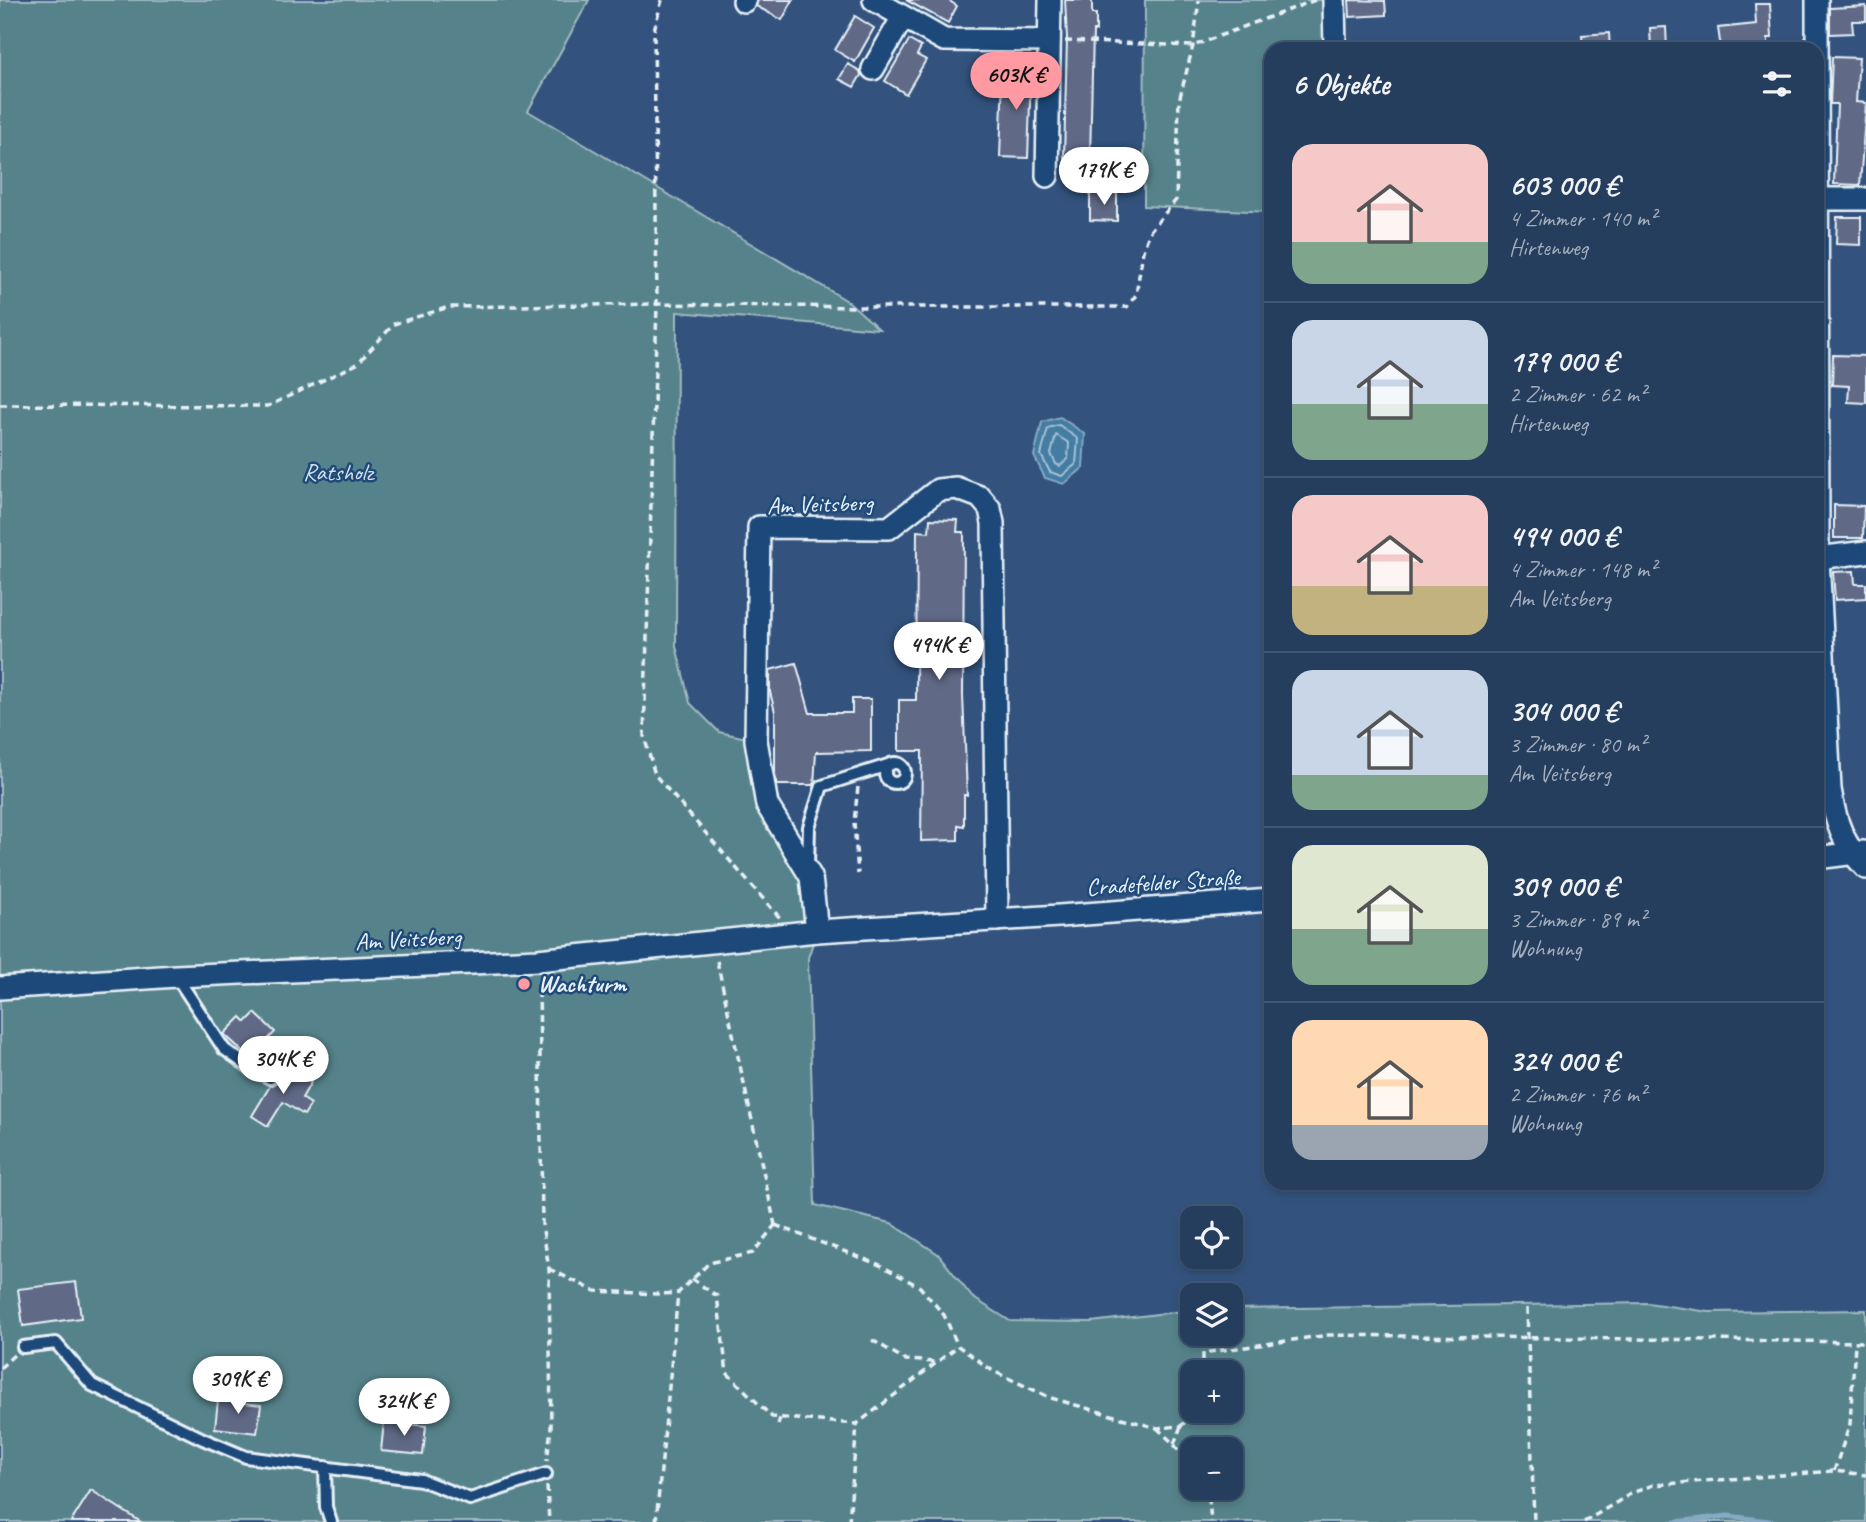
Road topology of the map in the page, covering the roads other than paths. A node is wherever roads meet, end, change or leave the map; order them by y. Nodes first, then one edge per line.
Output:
1 (874, 0) edge
2 (1050, 0) edge
3 (1334, 0) edge
4 (1818, 0) edge
5 (903, 17) junction
6 (1049, 41) junction
7 (1335, 42) edge
8 (1817, 42) edge
9 (873, 69) dead end
10 (1047, 176) dead end
11 (1824, 199) edge
12 (1866, 199) edge
13 (1866, 552) edge
14 (1824, 557) edge
15 (1824, 674) edge
16 (891, 764) dead end
17 (1824, 858) edge
18 (1862, 858) edge
19 (808, 869) junction
20 (1264, 900) edge
21 (1059, 916) joint
22 (996, 920) junction
23 (817, 931) junction
24 (176, 976) junction
25 (0, 988) edge
26 (270, 1078) dead end
27 (23, 1347) road end
28 (325, 1467) junction
29 (546, 1474) road end
30 (331, 1522) edge

1 - 5 street
2 - 6 street
3 - 7 street
4 - 8 street
5 - 6 street
5 - 9 street
6 - 10 street
11 - 12 street
13 - 14 street
15 - 18 street
16 - 19 lane
17 - 18 street
19 - 22 street, Am Veitsberg
19 - 23 street, Am Veitsberg
20 - 21 street, Cradefelder Straße
21 - 22 street, Am Veitsberg
22 - 23 street, Am Veitsberg
23 - 24 street, Am Veitsberg
24 - 25 street, Am Veitsberg
24 - 26 lane
27 - 28 lane
28 - 29 lane
28 - 30 lane

